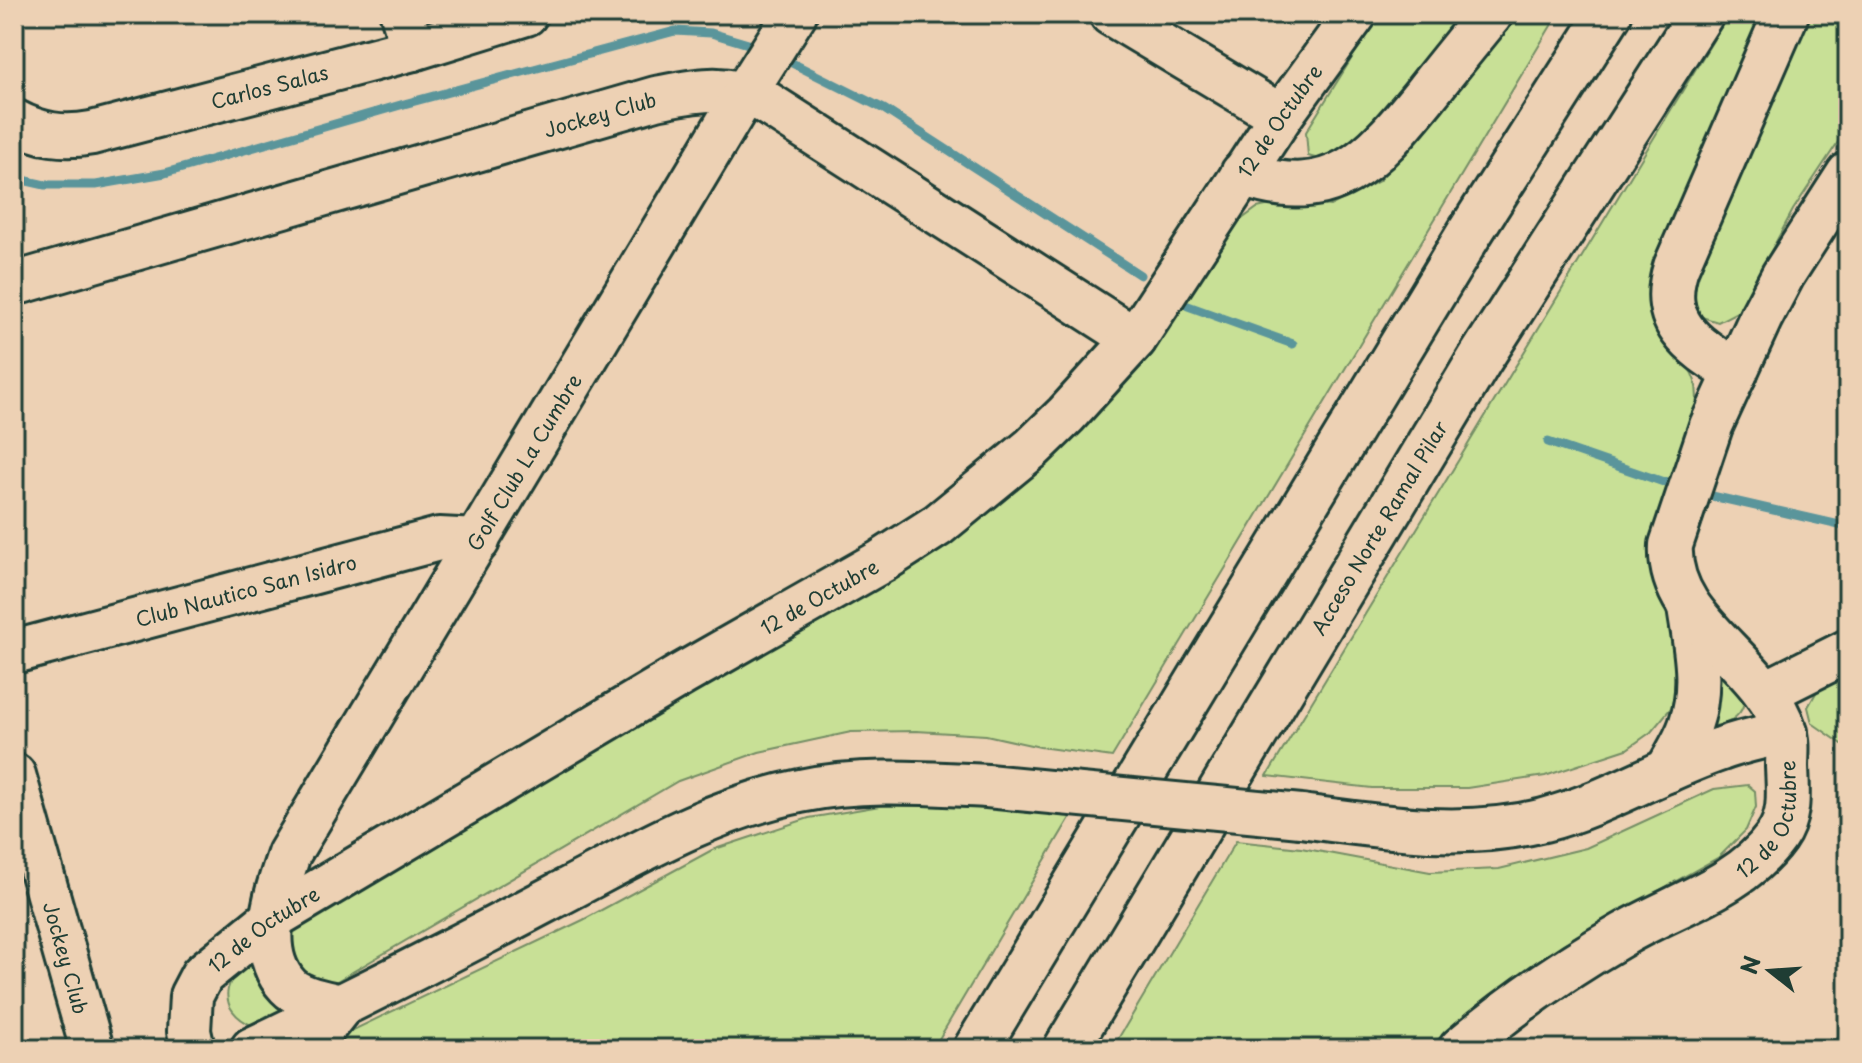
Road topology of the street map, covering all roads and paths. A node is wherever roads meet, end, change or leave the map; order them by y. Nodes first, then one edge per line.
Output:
1 (526, 14) edge
2 (795, 14) edge
3 (1111, 14) edge
4 (1355, 14) edge
5 (1490, 14) edge
6 (1609, 14) edge
7 (1701, 14) edge
8 (1786, 14) edge
9 (408, 32) edge
10 (745, 93) junction
11 (1281, 116) junction
12 (14, 121) edge
13 (1243, 174) junction
14 (1848, 174) edge
15 (14, 284) edge
16 (1135, 339) junction
17 (1735, 372) junction
18 (478, 541) junction
19 (1689, 607) junction
20 (1848, 651) edge
21 (14, 652) edge
22 (1766, 692) junction
23 (1786, 732) junction
24 (1667, 771) junction
25 (14, 775) edge
26 (271, 919) junction
27 (341, 1006) junction
28 (92, 1049) edge
29 (193, 1049) edge
30 (252, 1049) edge
31 (307, 1049) edge
32 (976, 1049) edge
33 (1066, 1049) edge
34 (1460, 1049) edge

1 - 9 street, Carlos Salas
2 - 10 street, Golf Club La Cumbre
3 - 11 street
4 - 11 street, 12 de Octubre
5 - 13 highway
6 - 32 highway
7 - 33 highway, Acceso Norte Ramal Pilar
8 - 17 highway
9 - 12 street, Carlos Salas
10 - 15 street, Jockey Club
10 - 16 street, Jockey Club
10 - 18 street, Golf Club La Cumbre
11 - 13 street, 12 de Octubre
13 - 16 street, 12 de Octubre
14 - 17 street, 12 de Octubre
16 - 26 street, 12 de Octubre
17 - 19 street, 12 de Octubre
18 - 21 street, Club Nautico San Isidro
18 - 26 street, Golf Club La Cumbre
19 - 22 street, 12 de Octubre
19 - 24 street
20 - 22 street
22 - 23 street, 12 de Octubre
23 - 24 street
23 - 34 street, 12 de Octubre
24 - 27 street, bridge
25 - 28 street, Jockey Club
26 - 27 street
26 - 29 street, 12 de Octubre
27 - 30 street
27 - 31 street

